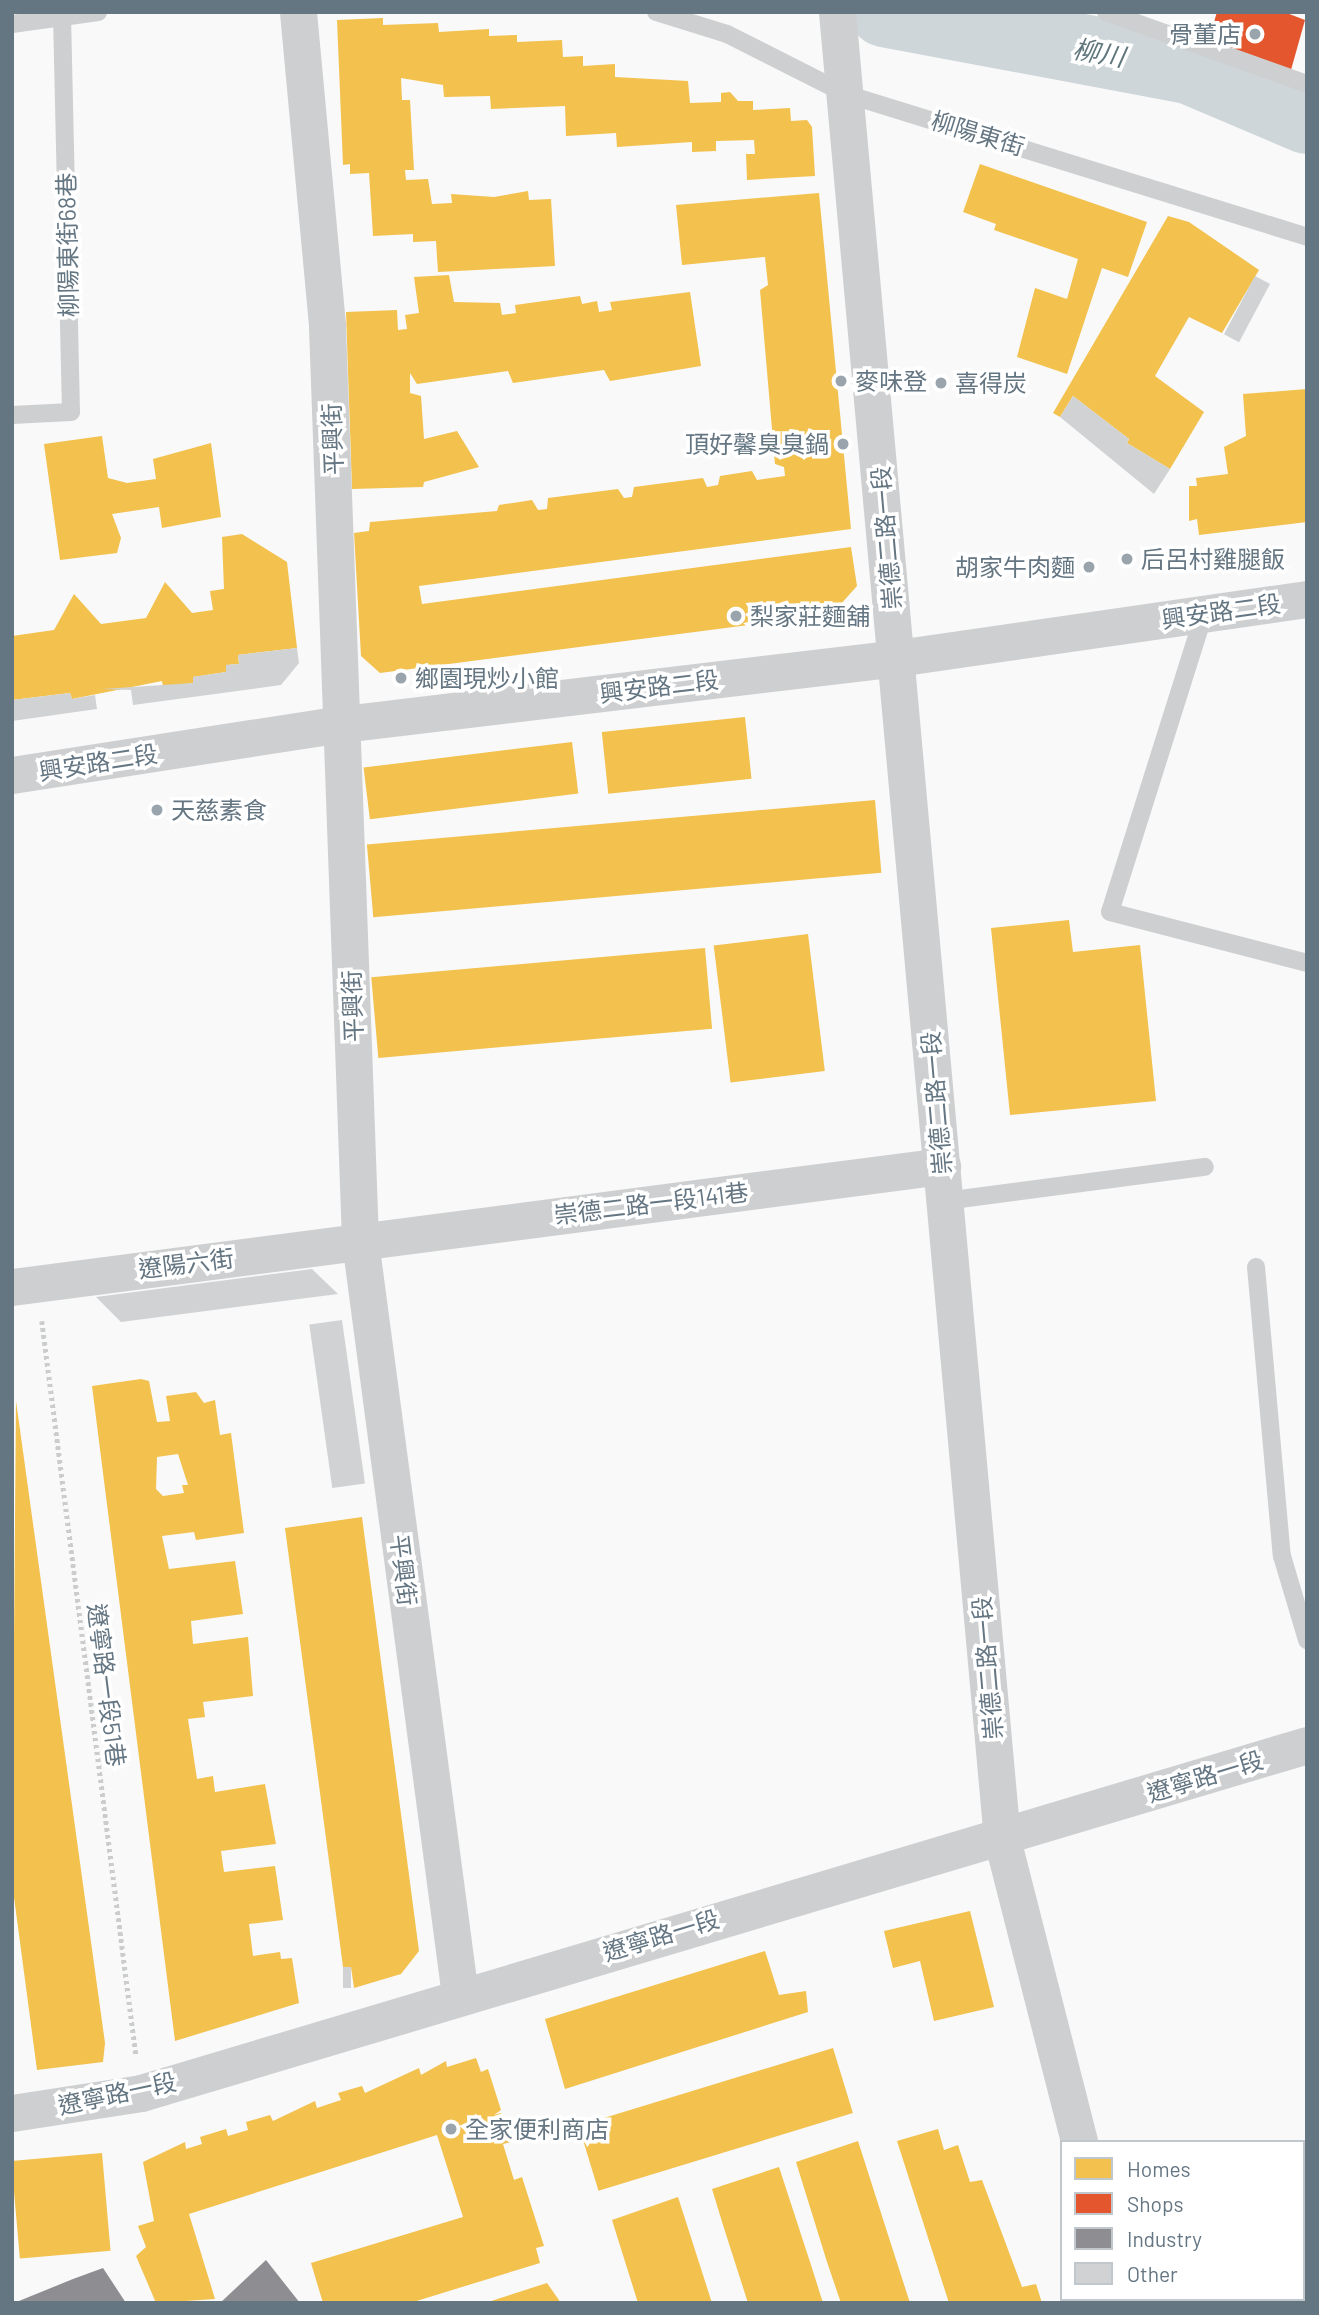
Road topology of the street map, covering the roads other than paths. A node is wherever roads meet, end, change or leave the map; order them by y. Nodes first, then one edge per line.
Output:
1 (98, 12) edge
2 (298, 12) edge
3 (656, 12) edge
4 (837, 12) edge
5 (1106, 12) edge
6 (62, 18) junction
7 (12, 24) edge
8 (1307, 84) edge
9 (846, 94) junction
10 (1307, 237) edge
11 (12, 415) edge
12 (1307, 599) edge
13 (1204, 614) junction
14 (897, 658) junction
15 (344, 724) junction
16 (12, 775) edge
17 (1307, 963) edge
18 (1205, 1167) dead end
19 (944, 1183) junction
20 (360, 1241) junction
21 (1256, 1267) dead end
22 (25, 1285) edge
23 (1307, 1640) edge
24 (1307, 1745) edge
25 (1002, 1839) junction
26 (460, 1995) junction
27 (12, 2113) edge
28 (1078, 2140) edge

1 - 6 lane
2 - 15 street, 平興街
3 - 9 lane, 柳陽東街
4 - 9 street, 崇德二路一段
5 - 8 lane
6 - 7 lane
6 - 11 lane, 柳陽東街68巷
9 - 10 lane, 柳陽東街
9 - 14 street, 崇德二路一段
12 - 13 street, 興安路二段
13 - 14 street, 興安路二段
13 - 17 lane
14 - 15 street, 興安路二段
14 - 19 street, 崇德二路一段
15 - 16 street, 興安路二段
15 - 20 street, 平興街
18 - 19 lane
19 - 20 street, 崇德二路一段141巷
19 - 25 street, 崇德二路一段
20 - 22 street, 遼陽六街
20 - 26 street, 平興街
21 - 23 lane
24 - 25 street, 遼寧路一段
25 - 26 street, 遼寧路一段
25 - 28 street, 崇德二路一段
26 - 27 street, 遼寧路一段

